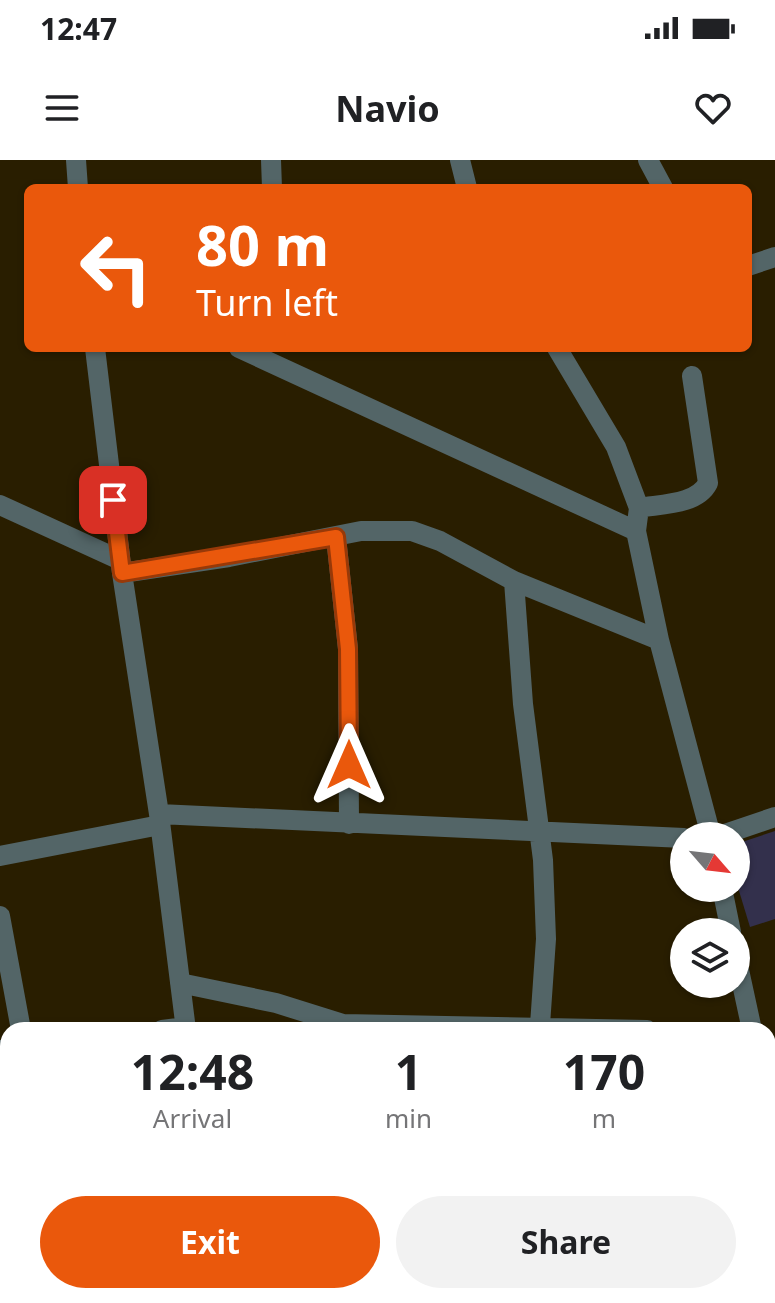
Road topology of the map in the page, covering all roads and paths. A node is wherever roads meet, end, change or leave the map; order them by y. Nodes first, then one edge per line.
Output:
1 (76, 160) edge
2 (271, 160) edge
3 (460, 160) edge
4 (648, 160) edge
5 (78, 184) edge
6 (272, 184) edge
7 (466, 184) edge
8 (661, 184) edge
9 (775, 257) edge
10 (752, 265) edge
11 (95, 352) edge
12 (254, 352) edge
13 (559, 352) edge
14 (276, 358) edge
15 (692, 376) dead end
16 (0, 505) edge
17 (639, 508) junction
18 (636, 531) junction
19 (336, 537) junction
20 (121, 566) junction
21 (514, 581) junction
22 (659, 640) junction
23 (775, 817) edge
24 (159, 820) junction
25 (707, 822) edge
26 (349, 824) junction
27 (750, 825) edge
28 (540, 833) junction
29 (670, 838) edge
30 (0, 856) edge
31 (0, 916) edge
32 (180, 983) junction
33 (745, 998) edge
34 (20, 1022) edge
35 (185, 1022) edge
36 (330, 1022) edge
37 (540, 1022) edge
38 (750, 1022) edge

1 - 5 street
2 - 6 street
3 - 7 street
4 - 8 street
9 - 10 street
11 - 20 street
12 - 14 street
13 - 17 street
14 - 18 street
15 - 17 street
16 - 20 street
17 - 18 street
18 - 22 street
19 - 20 street
19 - 21 street
19 - 26 street
20 - 24 street
21 - 22 street
21 - 28 street
22 - 25 street
23 - 27 street
24 - 26 street
24 - 30 street
24 - 32 street
26 - 28 street
28 - 29 street
28 - 37 street
31 - 34 street
32 - 35 street
32 - 36 street
33 - 38 street

